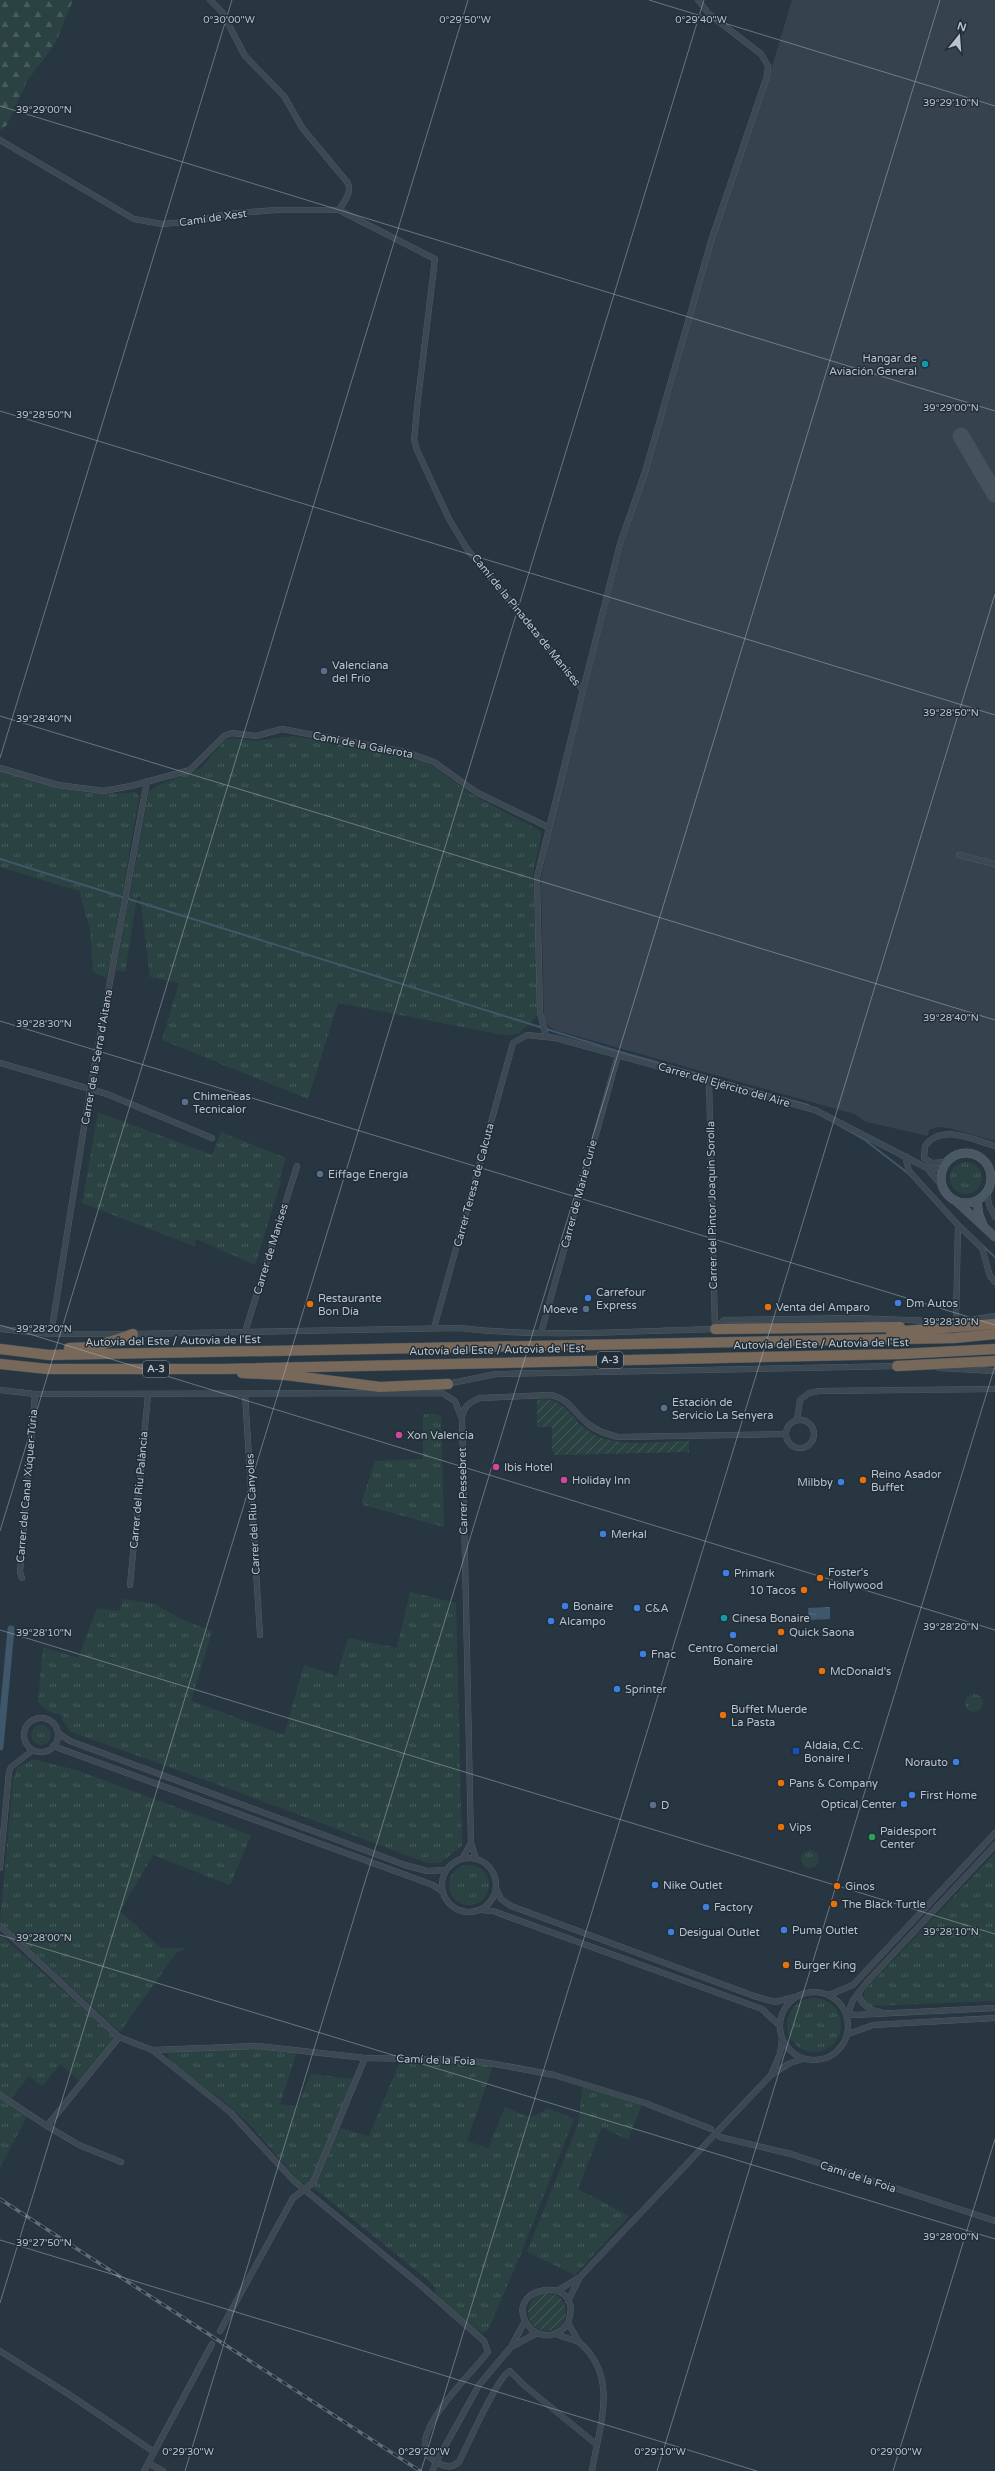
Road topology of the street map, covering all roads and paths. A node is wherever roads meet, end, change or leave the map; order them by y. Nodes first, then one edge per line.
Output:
1 (210, 0) edge
2 (698, 0) edge
3 (0, 140) edge
4 (339, 210) junction
5 (435, 259) joint
6 (583, 690) junction
7 (0, 768) edge
8 (147, 781) junction
9 (548, 827) junction
10 (959, 855) dead end
11 (995, 864) edge
12 (546, 1036) junction
13 (513, 1043) joint
14 (618, 1055) junction
15 (0, 1063) edge
16 (709, 1081) junction
17 (90, 1090) junction
18 (212, 1138) dead end
19 (995, 1146) edge
20 (905, 1156) junction
21 (985, 1162) junction
22 (944, 1165) junction
23 (995, 1165) edge
24 (297, 1166) dead end
25 (927, 1168) junction
26 (942, 1186) junction
27 (990, 1188) edge
28 (977, 1201) junction
29 (957, 1202) junction
30 (995, 1217) edge
31 (958, 1225) junction
32 (983, 1226) junction
33 (995, 1237) edge
34 (995, 1282) edge
35 (995, 1316) edge
36 (956, 1322) junction
37 (995, 1324) edge
38 (978, 1326) junction
39 (434, 1328) junction
40 (0, 1329) edge
41 (715, 1329) junction
42 (245, 1332) junction
43 (541, 1333) junction
44 (51, 1334) junction
45 (133, 1334) junction
46 (995, 1334) edge
47 (714, 1342) junction
48 (995, 1349) edge
49 (5, 1350) edge
50 (995, 1361) edge
51 (0, 1364) edge
52 (897, 1366) junction
53 (224, 1369) junction
54 (995, 1371) edge
55 (448, 1384) junction
56 (995, 1389) edge
57 (0, 1390) edge
58 (411, 1392) junction
59 (35, 1394) junction
60 (148, 1394) junction
61 (245, 1394) junction
62 (462, 1417) junction
63 (797, 1420) junction
64 (786, 1434) junction
65 (22, 1578) dead end
66 (130, 1585) dead end
67 (260, 1635) dead end
68 (58, 1733) junction
69 (54, 1746) junction
70 (33, 1750) junction
71 (995, 1833) edge
72 (470, 1843) junction
73 (995, 1846) edge
74 (462, 1859) junction
75 (476, 1860) junction
76 (0, 1868) edge
77 (446, 1870) junction
78 (496, 1888) junction
79 (443, 1892) junction
80 (481, 1910) junction
81 (0, 1926) edge
82 (858, 1993) junction
83 (829, 1995) junction
84 (795, 1997) junction
85 (995, 2008) edge
86 (847, 2014) junction
87 (886, 2014) junction
88 (995, 2018) edge
89 (780, 2026) junction
90 (848, 2034) junction
91 (119, 2037) junction
92 (782, 2038) junction
93 (152, 2050) junction
94 (365, 2058) junction
95 (803, 2059) junction
96 (771, 2075) junction
97 (0, 2095) edge
98 (47, 2126) junction
99 (711, 2129) dead end
100 (720, 2137) dead end
101 (121, 2162) dead end
102 (305, 2190) junction
103 (995, 2221) edge
104 (580, 2277) junction
105 (557, 2291) junction
106 (568, 2301) junction
107 (525, 2321) junction
108 (568, 2323) junction
109 (220, 2332) dead end
110 (537, 2333) junction
111 (555, 2334) junction
112 (579, 2342) junction
113 (212, 2344) dead end
114 (512, 2347) junction
115 (0, 2351) edge
116 (596, 2444) junction
117 (154, 2452) junction
118 (148, 2463) junction
119 (144, 2471) edge
120 (163, 2471) edge
121 (432, 2471) edge
122 (592, 2471) edge

1 - 4 street
2 - 6 street
3 - 4 street, Camí de Xest
4 - 5 street, Camí de Xest
5 - 6 street, Camí de la Pinadeta de Manises
6 - 9 street, Camí de la Pinadeta de Manises
7 - 8 street
8 - 9 street, Camí de la Galerota
8 - 17 street, Carrer de la Serra d'Aitana
9 - 12 street, Camí de la Pinadeta de Manises
10 - 11 street
12 - 13 street, Carrer del Ejército del Aire
12 - 14 street, Carrer del Ejército del Aire
13 - 39 street, Carrer Teresa de Calcuta
14 - 16 street, Carrer del Ejército del Aire
14 - 43 street, Carrer de Marie Curie
15 - 17 street
16 - 20 street, Carrer del Ejército del Aire
16 - 41 street, Carrer del Pintor Joaquín Sorolla
17 - 18 street
17 - 44 street, Carrer de la Serra d'Aitana
19 - 22 street
20 - 25 street, Carrer del Ejército del Aire
20 - 31 street
21 - 22 main road
21 - 23 main road
21 - 27 main road
22 - 25 street
22 - 26 main road
24 - 42 street, Carrer de Manises
25 - 26 street
26 - 29 main road
27 - 28 main road
27 - 30 street
28 - 29 main road
28 - 32 main road
29 - 32 main road
31 - 34 street
31 - 36 street
32 - 33 main road
35 - 36 street
36 - 41 street
37 - 38 highway
38 - 41 highway
38 - 47 highway
39 - 42 street
39 - 43 street
40 - 44 street
41 - 43 street
42 - 45 street
44 - 45 street
45 - 49 highway
46 - 47 highway, Autovía del Este / Autovia de l'Est / A-3
47 - 49 highway, Autovía del Este / Autovia de l'Est / A-3
48 - 53 highway, Autovía del Este / Autovia de l'Est / A-3
50 - 52 highway
51 - 53 highway, Autovía del Este / Autovia de l'Est / A-3
52 - 54 street
52 - 55 street
53 - 55 highway
55 - 58 street
56 - 63 street
57 - 59 street
58 - 61 street
58 - 62 street
59 - 60 street
59 - 65 street, Carrer del Canal Xúquer-Túria
60 - 61 street
60 - 66 street, Carrer del Riu Palància
61 - 67 street, Carrer del Riu Canyoles
62 - 64 street
62 - 72 street, Carrer Pessebret
63 - 64 street
63 - 64 street
68 - 69 street
68 - 70 street
68 - 77 street
69 - 70 street
69 - 79 street
70 - 76 street
71 - 83 street
72 - 74 street, Carrer Pessebret
72 - 75 street, Carrer Pessebret
73 - 82 street
74 - 75 street
74 - 77 street
75 - 78 street
77 - 79 street
78 - 80 street
78 - 84 street
79 - 80 street
80 - 89 street
81 - 91 street
82 - 86 street
82 - 87 street
83 - 84 street
83 - 86 street
84 - 89 street
85 - 87 street
86 - 87 street
86 - 90 street
88 - 90 street
89 - 92 street
90 - 95 street
91 - 93 street
91 - 98 street
92 - 95 street
92 - 96 street
93 - 94 street, Camí de la Foia
93 - 102 street
94 - 99 street, Camí de la Foia
94 - 102 street
95 - 96 street
96 - 104 street
97 - 98 street
98 - 101 street
100 - 103 street, Camí de la Foia
102 - 109 street
102 - 116 street
104 - 105 street
104 - 106 street
105 - 106 street
105 - 107 street
106 - 108 street
107 - 110 street
107 - 114 street
108 - 111 street
108 - 112 street
110 - 111 street
110 - 114 street
111 - 112 street
112 - 116 street
113 - 117 street
114 - 121 street, bridge
115 - 117 street
116 - 122 street
117 - 118 street
118 - 119 street
118 - 120 street

